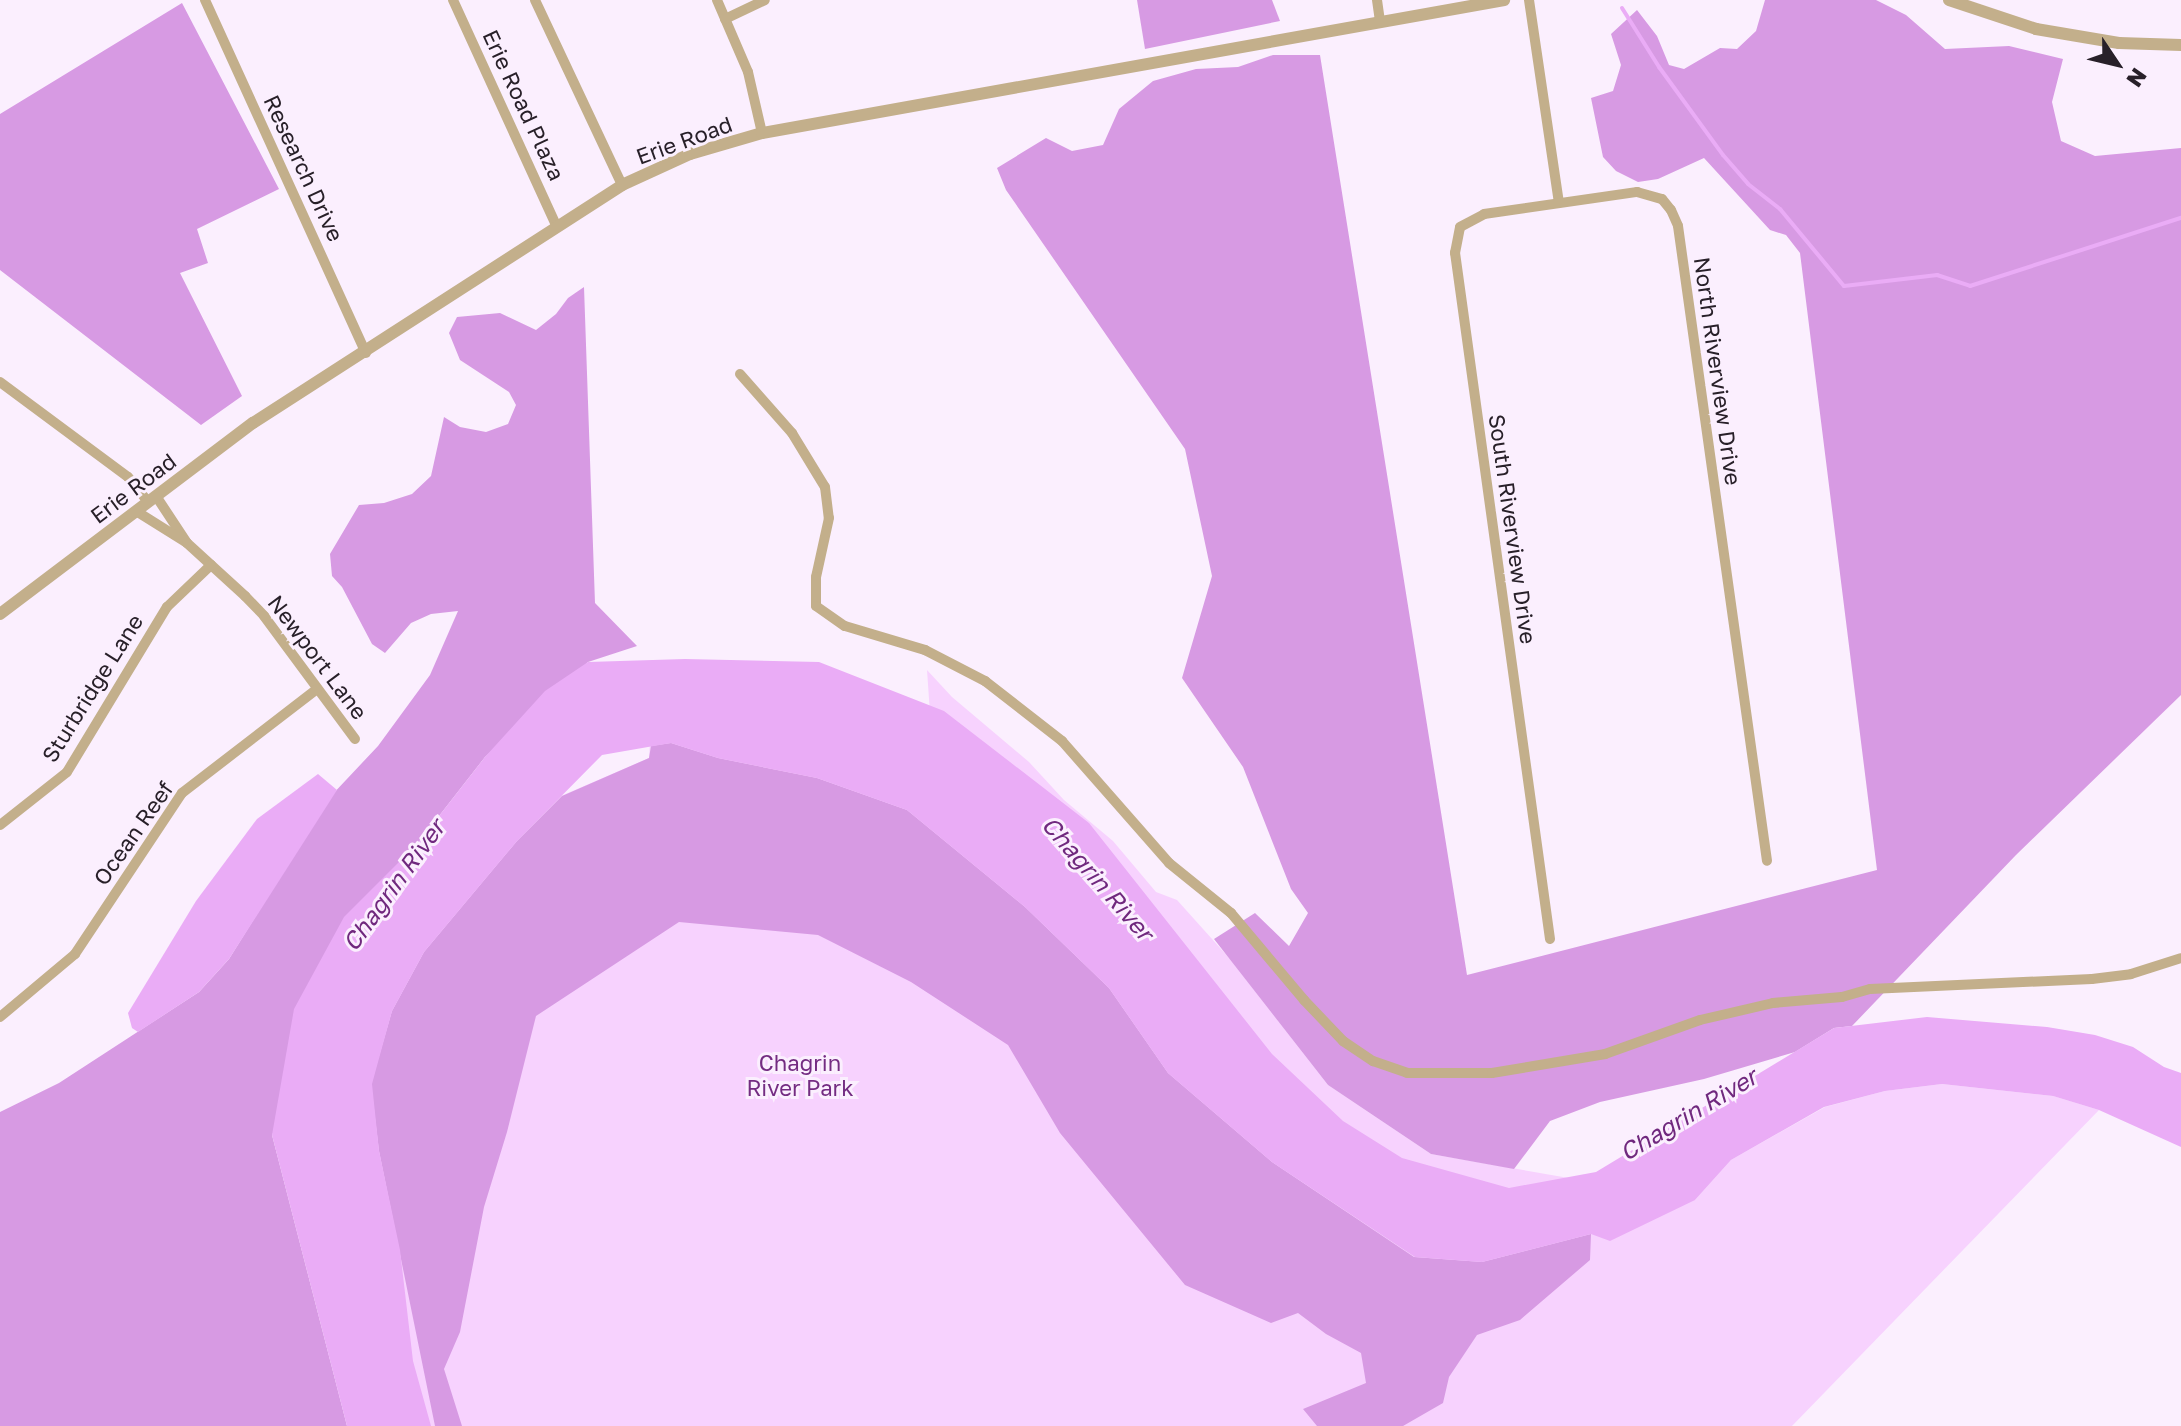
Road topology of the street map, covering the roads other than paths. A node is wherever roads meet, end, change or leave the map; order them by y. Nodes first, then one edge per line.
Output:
1 (205, 0) edge
2 (453, 0) edge
3 (535, 0) edge
4 (717, 0) edge
5 (765, 0) edge
6 (1377, 0) edge
7 (1504, 0) edge
8 (1529, 0) edge
9 (1949, 0) edge
10 (725, 19) junction
11 (1380, 22) junction
12 (2181, 45) edge
13 (762, 133) junction
14 (622, 185) junction
15 (1559, 203) junction
16 (557, 227) junction
17 (366, 353) junction
18 (740, 374) dead end
19 (0, 382) edge
20 (152, 499) junction
21 (136, 511) junction
22 (187, 543) junction
23 (211, 565) junction
24 (0, 614) edge
25 (317, 689) junction
26 (355, 739) dead end
27 (0, 825) edge
28 (1767, 861) dead end
29 (1550, 939) dead end
30 (2181, 958) edge
31 (0, 1017) edge

1 - 17 street, Research Drive
2 - 16 street, Erie Road Plaza
3 - 14 street
4 - 10 street
5 - 10 street
6 - 11 street
7 - 11 street, Erie Road
8 - 15 street
9 - 12 street
10 - 13 street
11 - 13 street, Erie Road
13 - 14 street, Erie Road
14 - 16 street, Erie Road
15 - 28 street, North Riverview Drive
15 - 29 street, South Riverview Drive
16 - 17 street, Erie Road
17 - 20 street, Erie Road
18 - 30 street
19 - 20 street
20 - 21 street, Erie Road
20 - 22 street
21 - 22 street, Newport Lane
21 - 24 street, Erie Road
22 - 23 street, Newport Lane
23 - 25 street, Newport Lane
23 - 27 street, Sturbridge Lane
25 - 26 street, Newport Lane
25 - 31 street, Ocean Reef

